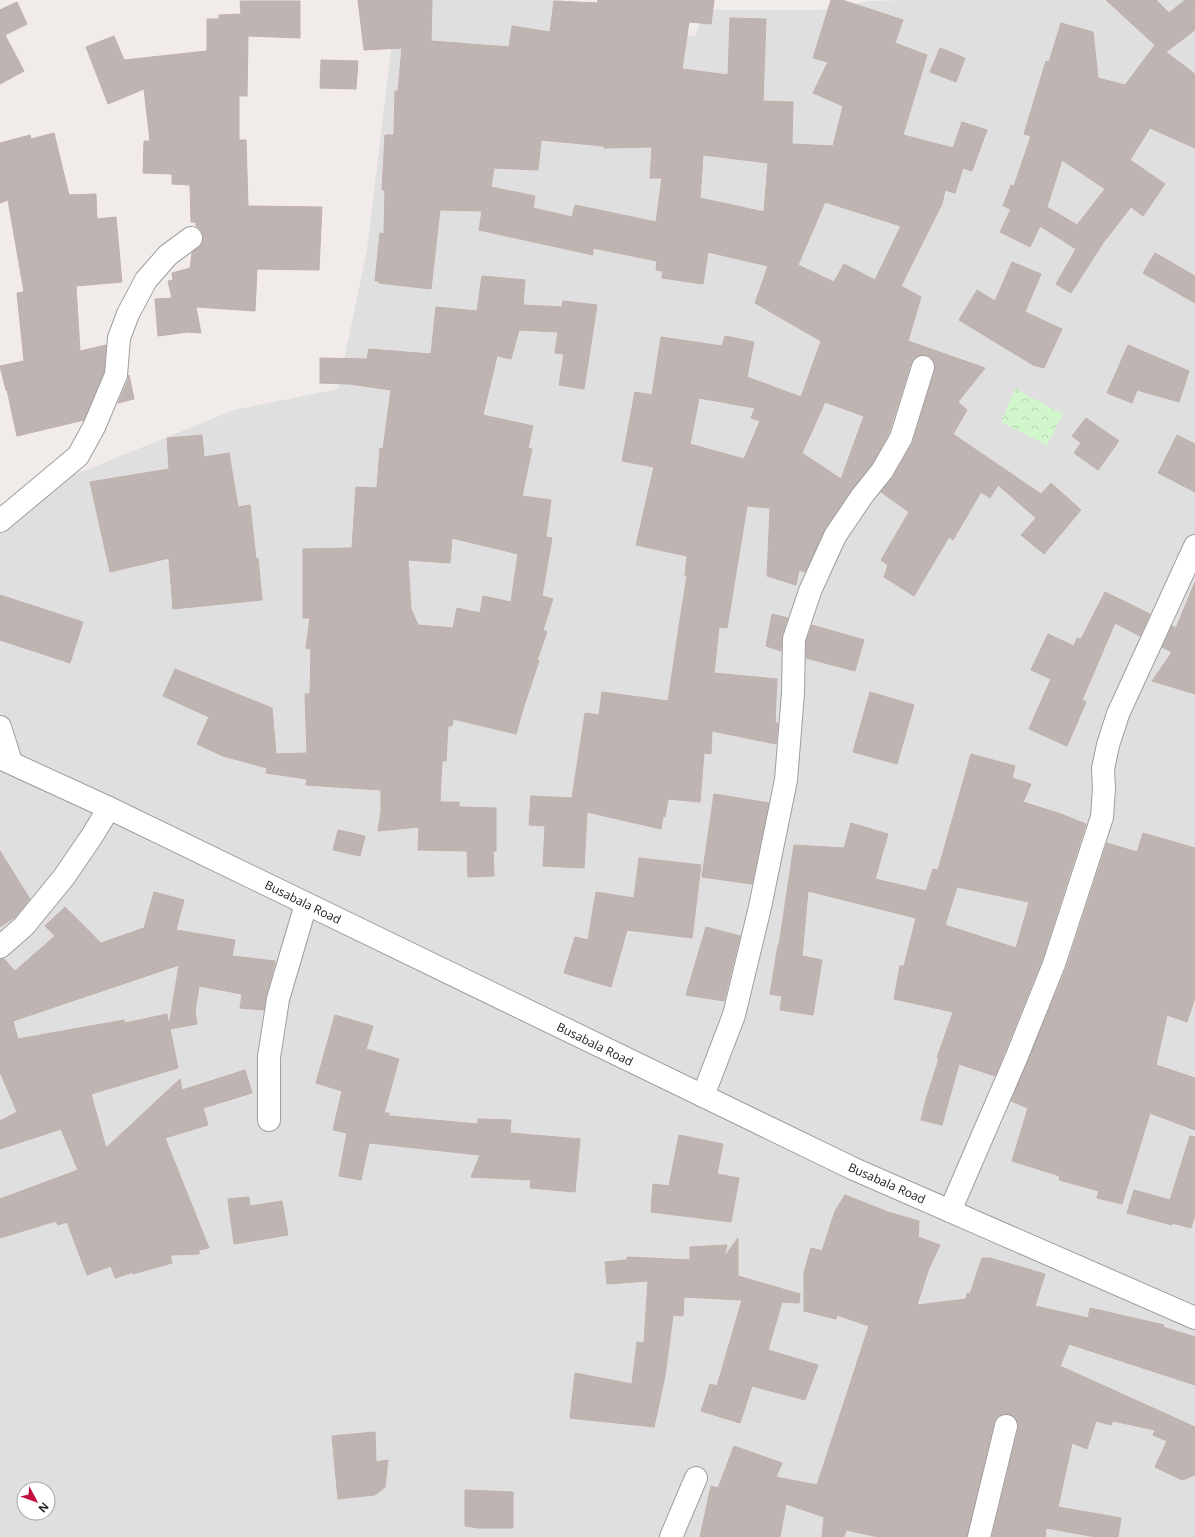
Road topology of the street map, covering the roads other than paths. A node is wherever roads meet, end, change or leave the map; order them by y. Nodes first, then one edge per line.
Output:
1 (191, 238) dead end
2 (923, 367) dead end
3 (0, 521) edge
4 (1195, 546) edge
5 (0, 727) edge
6 (6, 760) edge
7 (109, 808) junction
8 (306, 904) junction
9 (0, 947) edge
10 (703, 1096) junction
11 (269, 1120) dead end
12 (950, 1211) junction
13 (1195, 1318) edge
14 (1006, 1426) dead end
15 (696, 1478) dead end
16 (671, 1537) edge
17 (979, 1537) edge

1 - 3 street
2 - 10 street
4 - 12 street
5 - 6 street
6 - 7 street, Busabala Road
7 - 8 street, Busabala Road
7 - 9 street
8 - 10 street, Busabala Road
8 - 11 street
10 - 12 street, Busabala Road
12 - 13 street, Busabala Road
14 - 17 street
15 - 16 street

